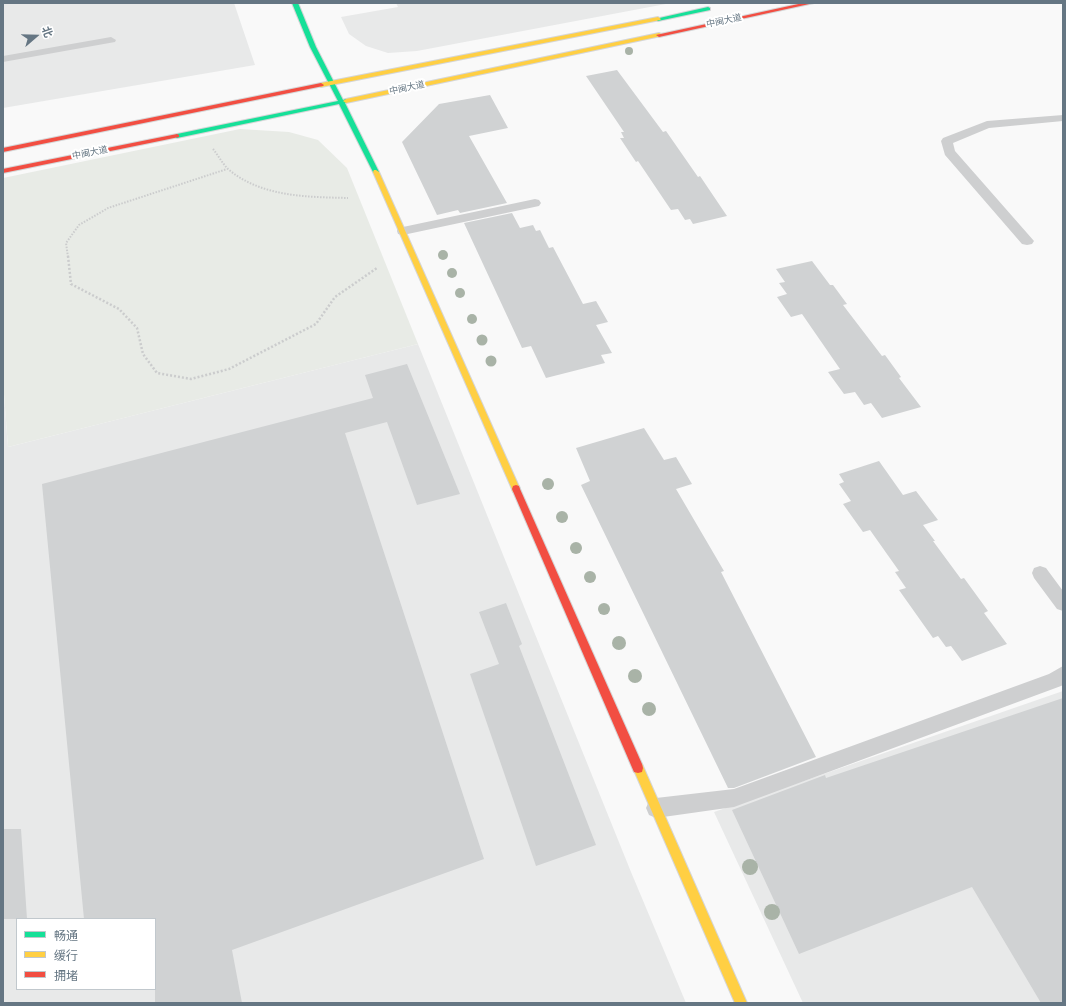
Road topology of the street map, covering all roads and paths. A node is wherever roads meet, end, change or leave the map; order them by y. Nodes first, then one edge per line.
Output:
1 (295, 3) edge
2 (811, 3) edge
3 (717, 8) dead end
4 (111, 40) dead end
5 (3, 59) edge
6 (332, 83) junction
7 (342, 102) junction
8 (1063, 118) edge
9 (212, 147) dead end
10 (3, 150) edge
11 (227, 168) junction
12 (3, 171) edge
13 (348, 198) dead end
14 (535, 203) dead end
15 (402, 232) junction
16 (1027, 241) dead end
17 (377, 268) dead end
18 (1040, 572) dead end
19 (1063, 604) edge
20 (1063, 674) edge
21 (656, 808) junction
22 (742, 1003) edge

1 - 6 main road
2 - 7 main road, 中闽大道
3 - 6 main road, 中闽大道
4 - 5 lane
6 - 7 main road
6 - 10 main road, 中闽大道
7 - 12 main road, 中闽大道
7 - 15 main road
8 - 16 lane
9 - 11 path
11 - 13 path
11 - 17 path
14 - 15 lane
15 - 21 main road
18 - 19 lane
20 - 21 lane
21 - 22 main road

